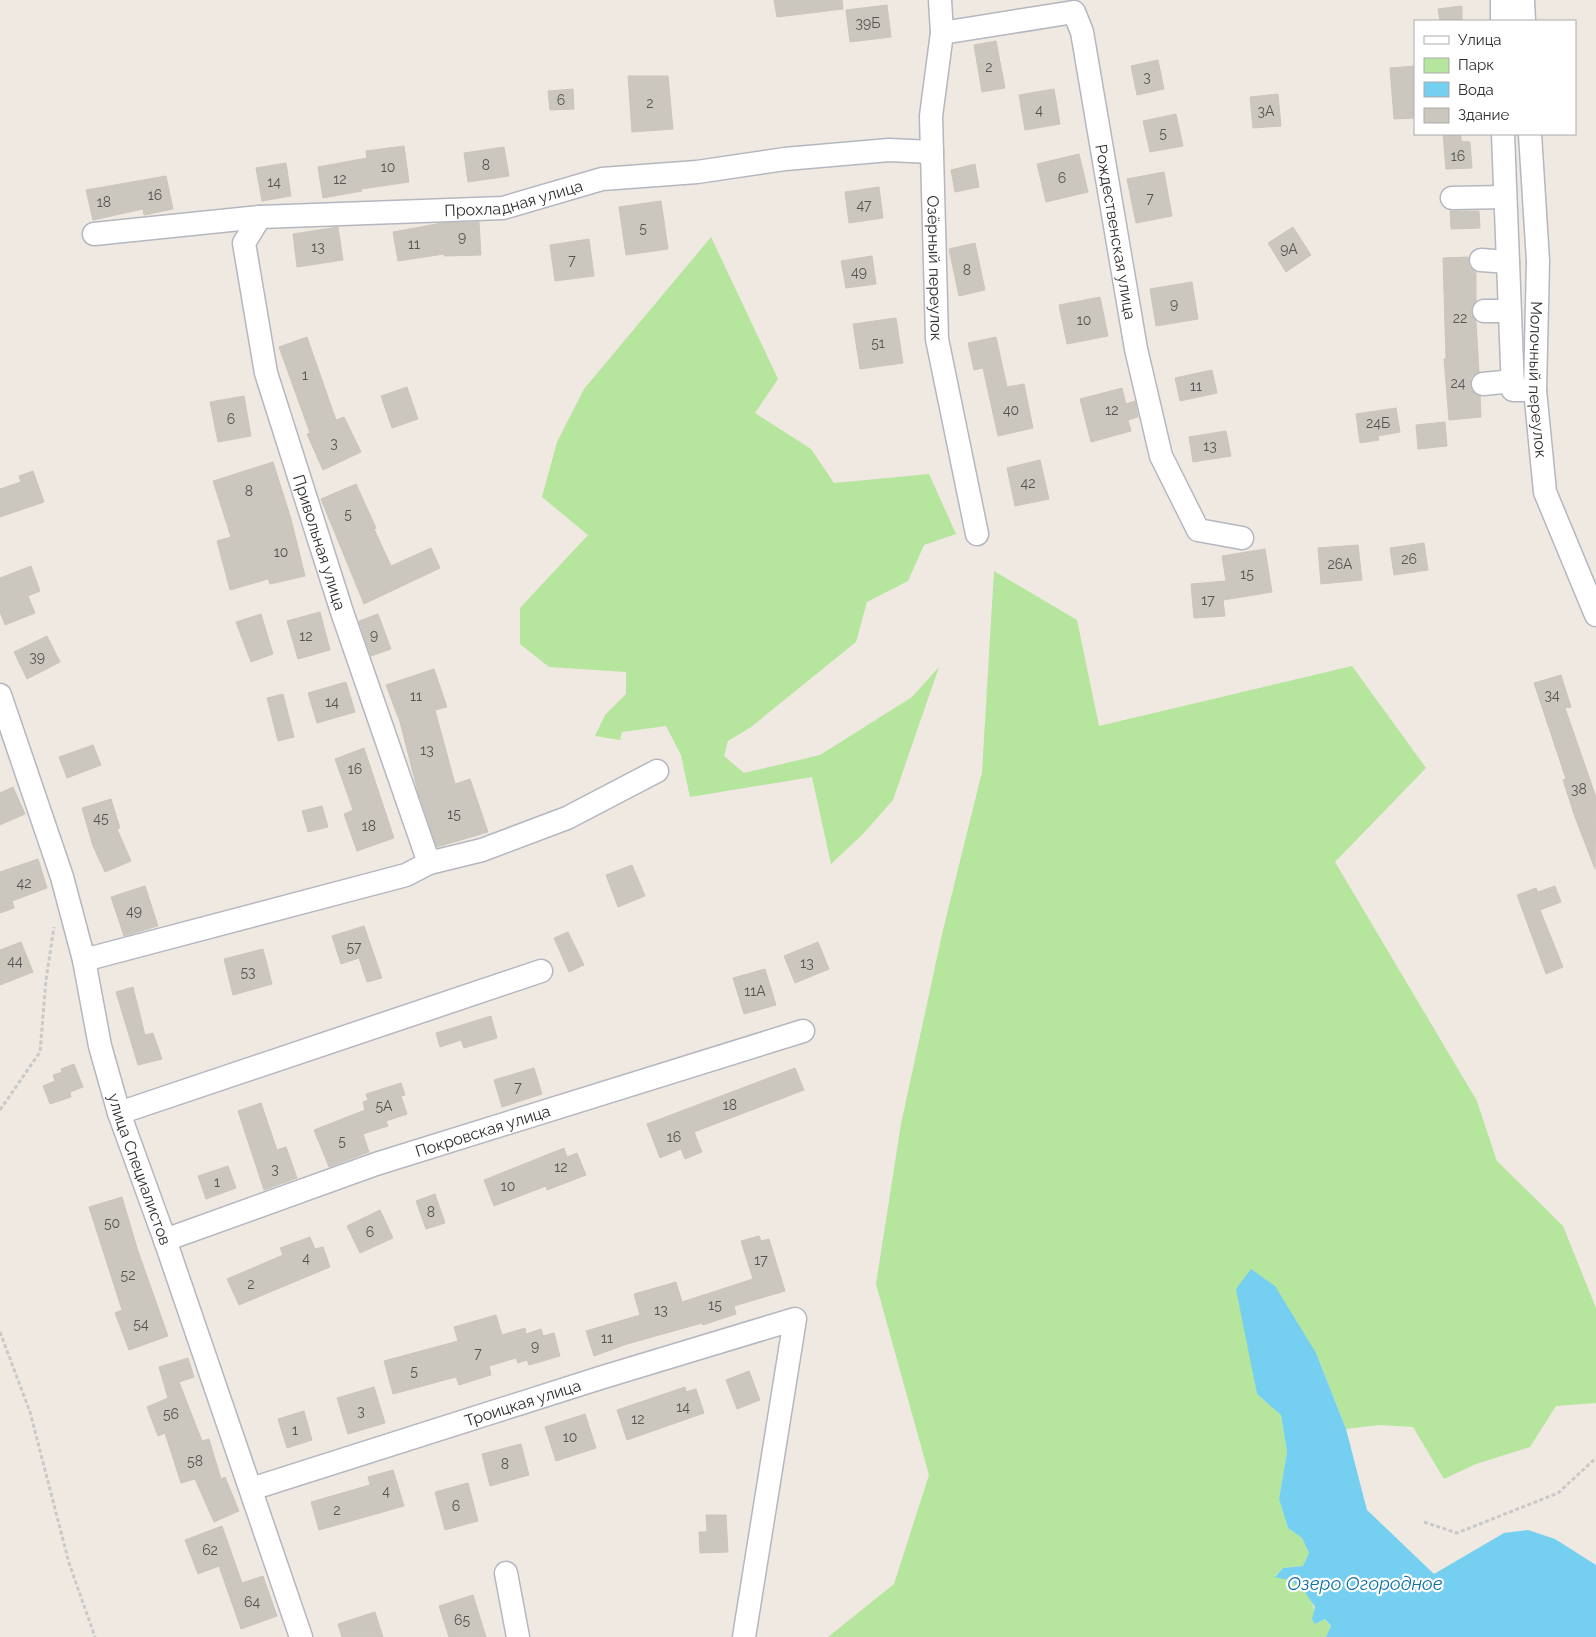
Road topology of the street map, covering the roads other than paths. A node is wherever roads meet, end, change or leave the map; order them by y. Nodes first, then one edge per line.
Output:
1 (940, 0) edge
2 (1502, 0) edge
3 (1523, 0) edge
4 (1502, 20) edge
5 (1524, 20) edge
6 (942, 33) junction
7 (1503, 135) edge
8 (1530, 135) edge
9 (932, 152) junction
10 (1504, 197) junction
11 (1452, 198) dead end
12 (260, 217) junction
13 (94, 234) dead end
14 (1481, 260) dead end
15 (1508, 262) junction
16 (1484, 311) dead end
17 (1509, 311) junction
18 (1513, 381) junction
19 (1483, 384) dead end
20 (1535, 390) junction
21 (977, 534) dead end
22 (1242, 538) dead end
23 (1596, 615) edge
24 (0, 695) edge
25 (657, 771) dead end
26 (429, 863) junction
27 (84, 960) junction
28 (541, 971) dead end
29 (803, 1031) dead end
30 (119, 1113) junction
31 (165, 1240) junction
32 (251, 1489) junction
33 (506, 1573) dead end
34 (301, 1637) edge
35 (518, 1637) edge
36 (744, 1637) edge

1 - 6 street, Озёрный переулок
2 - 4 street
3 - 5 street
6 - 9 street, Озёрный переулок
6 - 22 street, Рождественская улица
7 - 10 street
8 - 20 street, Молочный переулок
9 - 12 street, Прохладная улица
9 - 21 street, Озёрный переулок
10 - 11 street
10 - 15 street
12 - 13 street, Прохладная улица
12 - 26 street, Привольная улица
14 - 15 street
15 - 17 street
16 - 17 street
17 - 18 street
18 - 19 street
18 - 20 street
20 - 23 street, Молочный переулок
24 - 27 street, улица Специалистов
25 - 26 street
26 - 27 street
27 - 30 street, улица Специалистов
28 - 30 street
29 - 31 street, Покровская улица
30 - 31 street, улица Специалистов
31 - 32 street, улица Специалистов
32 - 34 street, улица Специалистов
32 - 36 street, Троицкая улица
33 - 35 street

